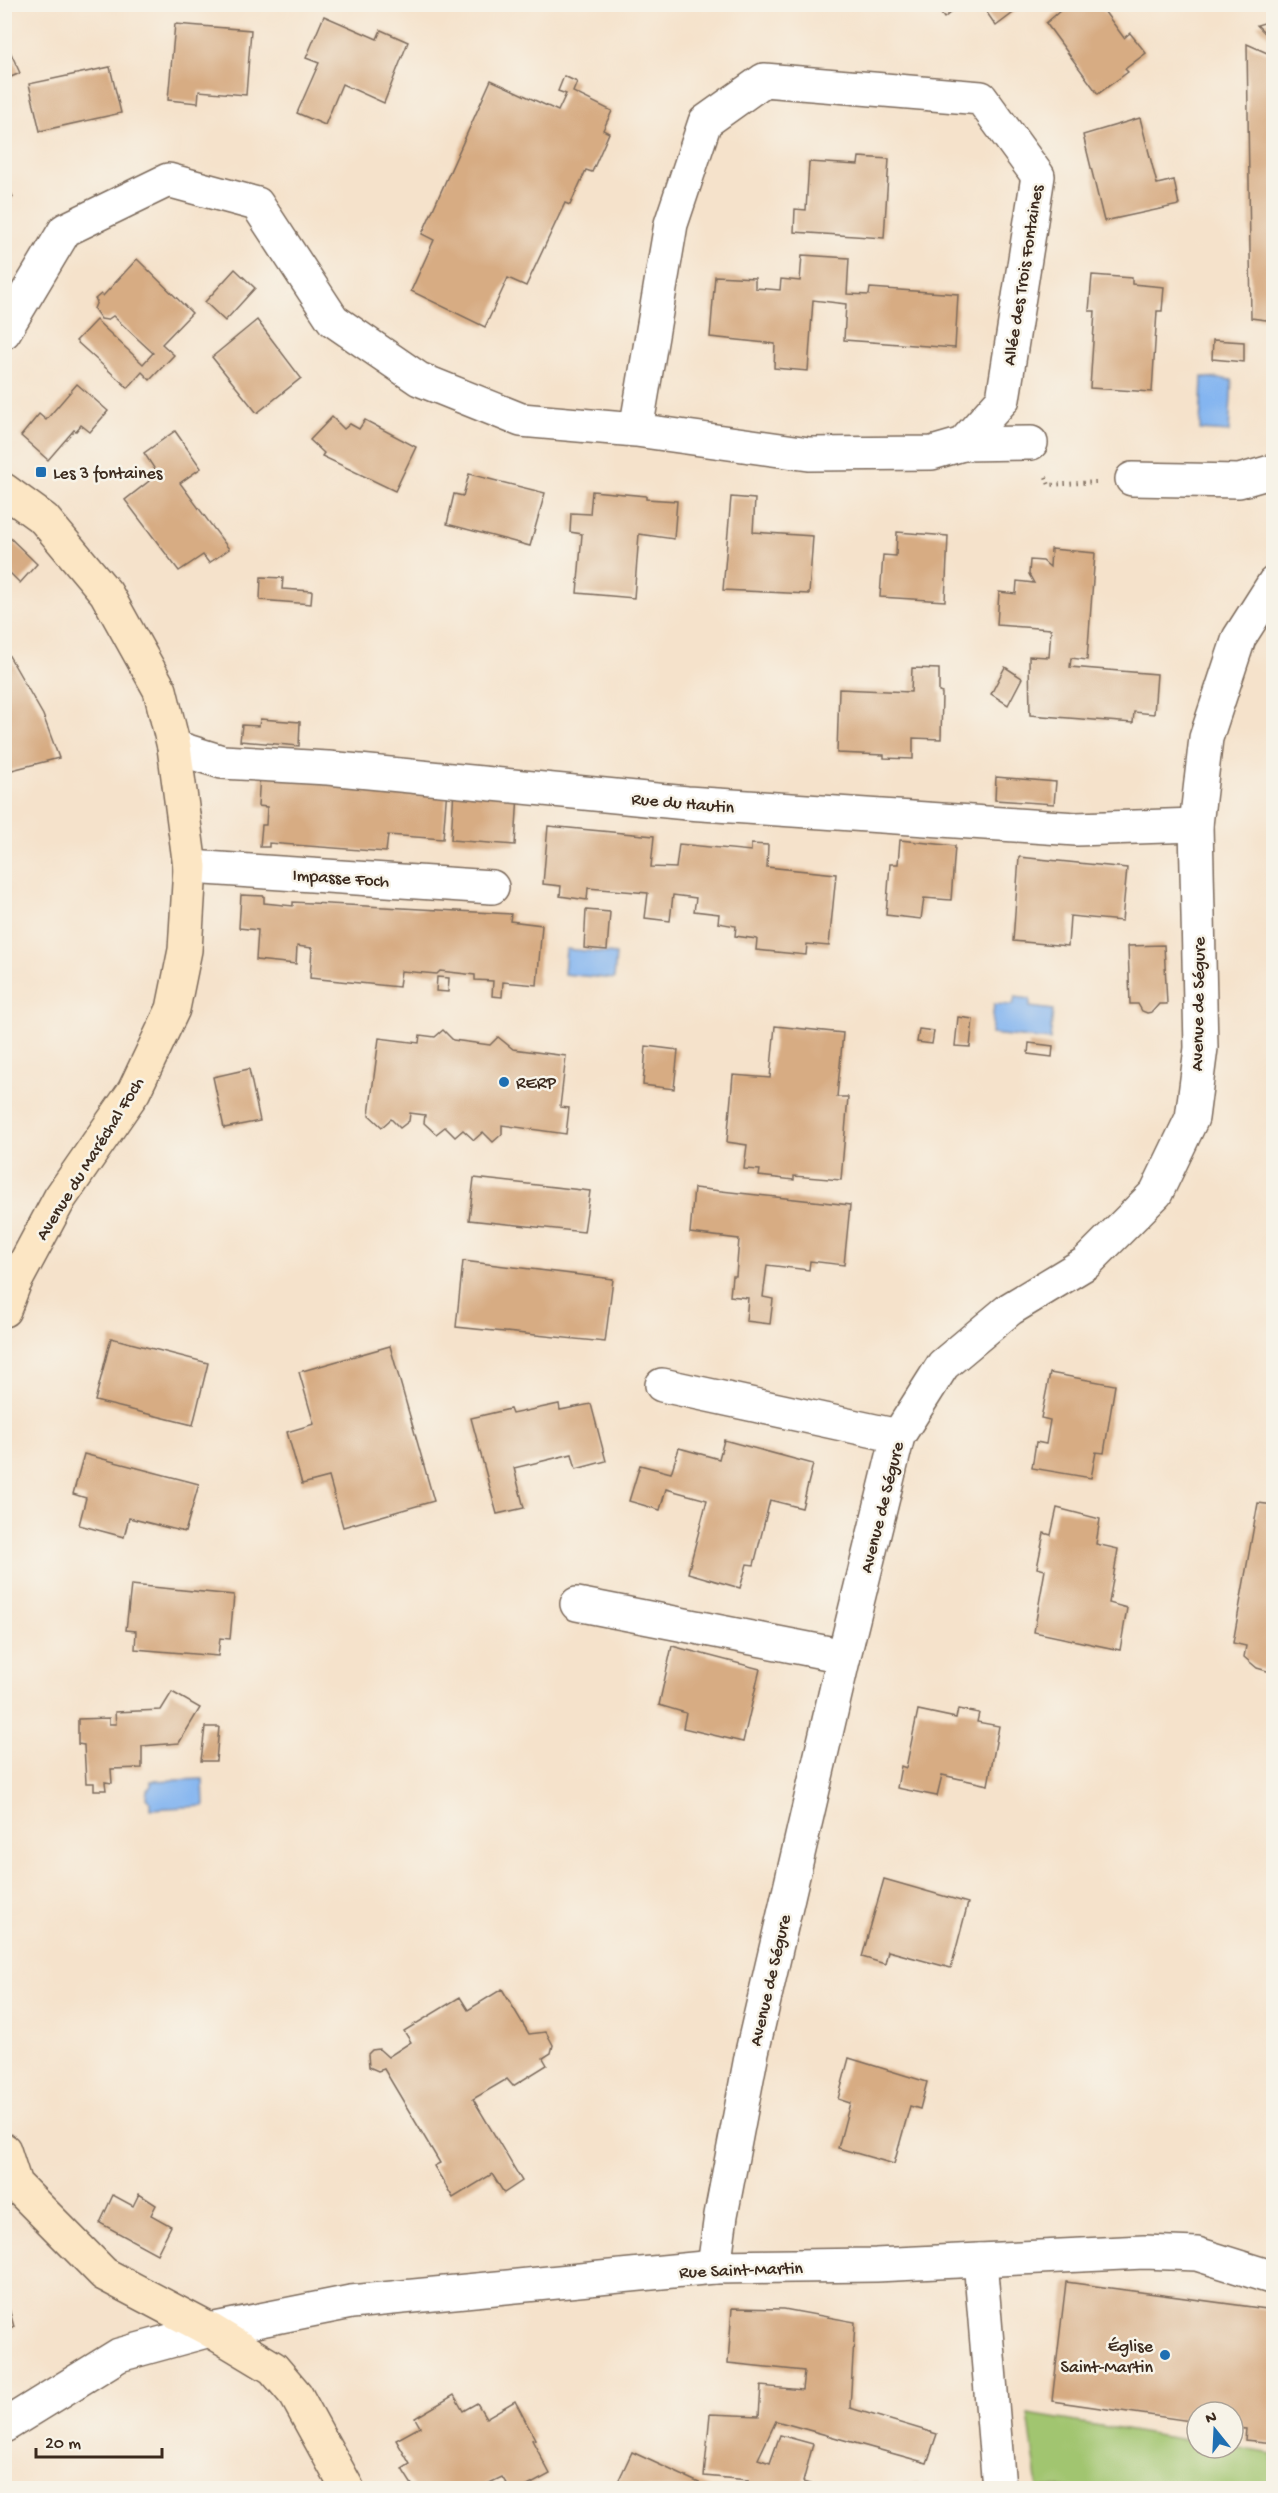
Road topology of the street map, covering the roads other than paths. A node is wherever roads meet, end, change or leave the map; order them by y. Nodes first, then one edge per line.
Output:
1 (4, 332) edge
2 (636, 430) junction
3 (1030, 443) road end
4 (963, 444) junction
5 (1274, 471) edge
6 (1132, 479) road end
7 (4, 490) edge
8 (1274, 583) edge
9 (174, 747) junction
10 (1196, 825) junction
11 (189, 867) junction
12 (492, 886) dead end
13 (4, 1310) edge
14 (662, 1385) dead end
15 (898, 1436) junction
16 (577, 1604) dead end
17 (843, 1656) junction
18 (4, 2150) edge
19 (980, 2260) junction
20 (714, 2267) junction
21 (1274, 2278) edge
22 (210, 2330) junction
23 (4, 2426) edge
24 (346, 2488) edge
25 (999, 2488) edge

1 - 2 street
2 - 4 street
2 - 4 street, Allée des Trois Fontaines
3 - 4 street
5 - 6 street
7 - 9 street, Avenue du Maréchal Foch
8 - 10 street, Avenue de Ségure
9 - 10 street, Rue du Hautin
9 - 11 street, Avenue du Maréchal Foch
10 - 15 street, Avenue de Ségure
11 - 12 street, Impasse Foch
11 - 13 street, Avenue du Maréchal Foch
14 - 15 street
15 - 17 street, Avenue de Ségure
16 - 17 street
17 - 20 street, Avenue de Ségure
18 - 22 street
19 - 20 street, Rue Saint-Martin
19 - 21 street, Rue Saint-Martin
19 - 25 street
20 - 22 street, Rue Saint-Martin
22 - 23 street, Rue Saint-Martin
22 - 24 street

